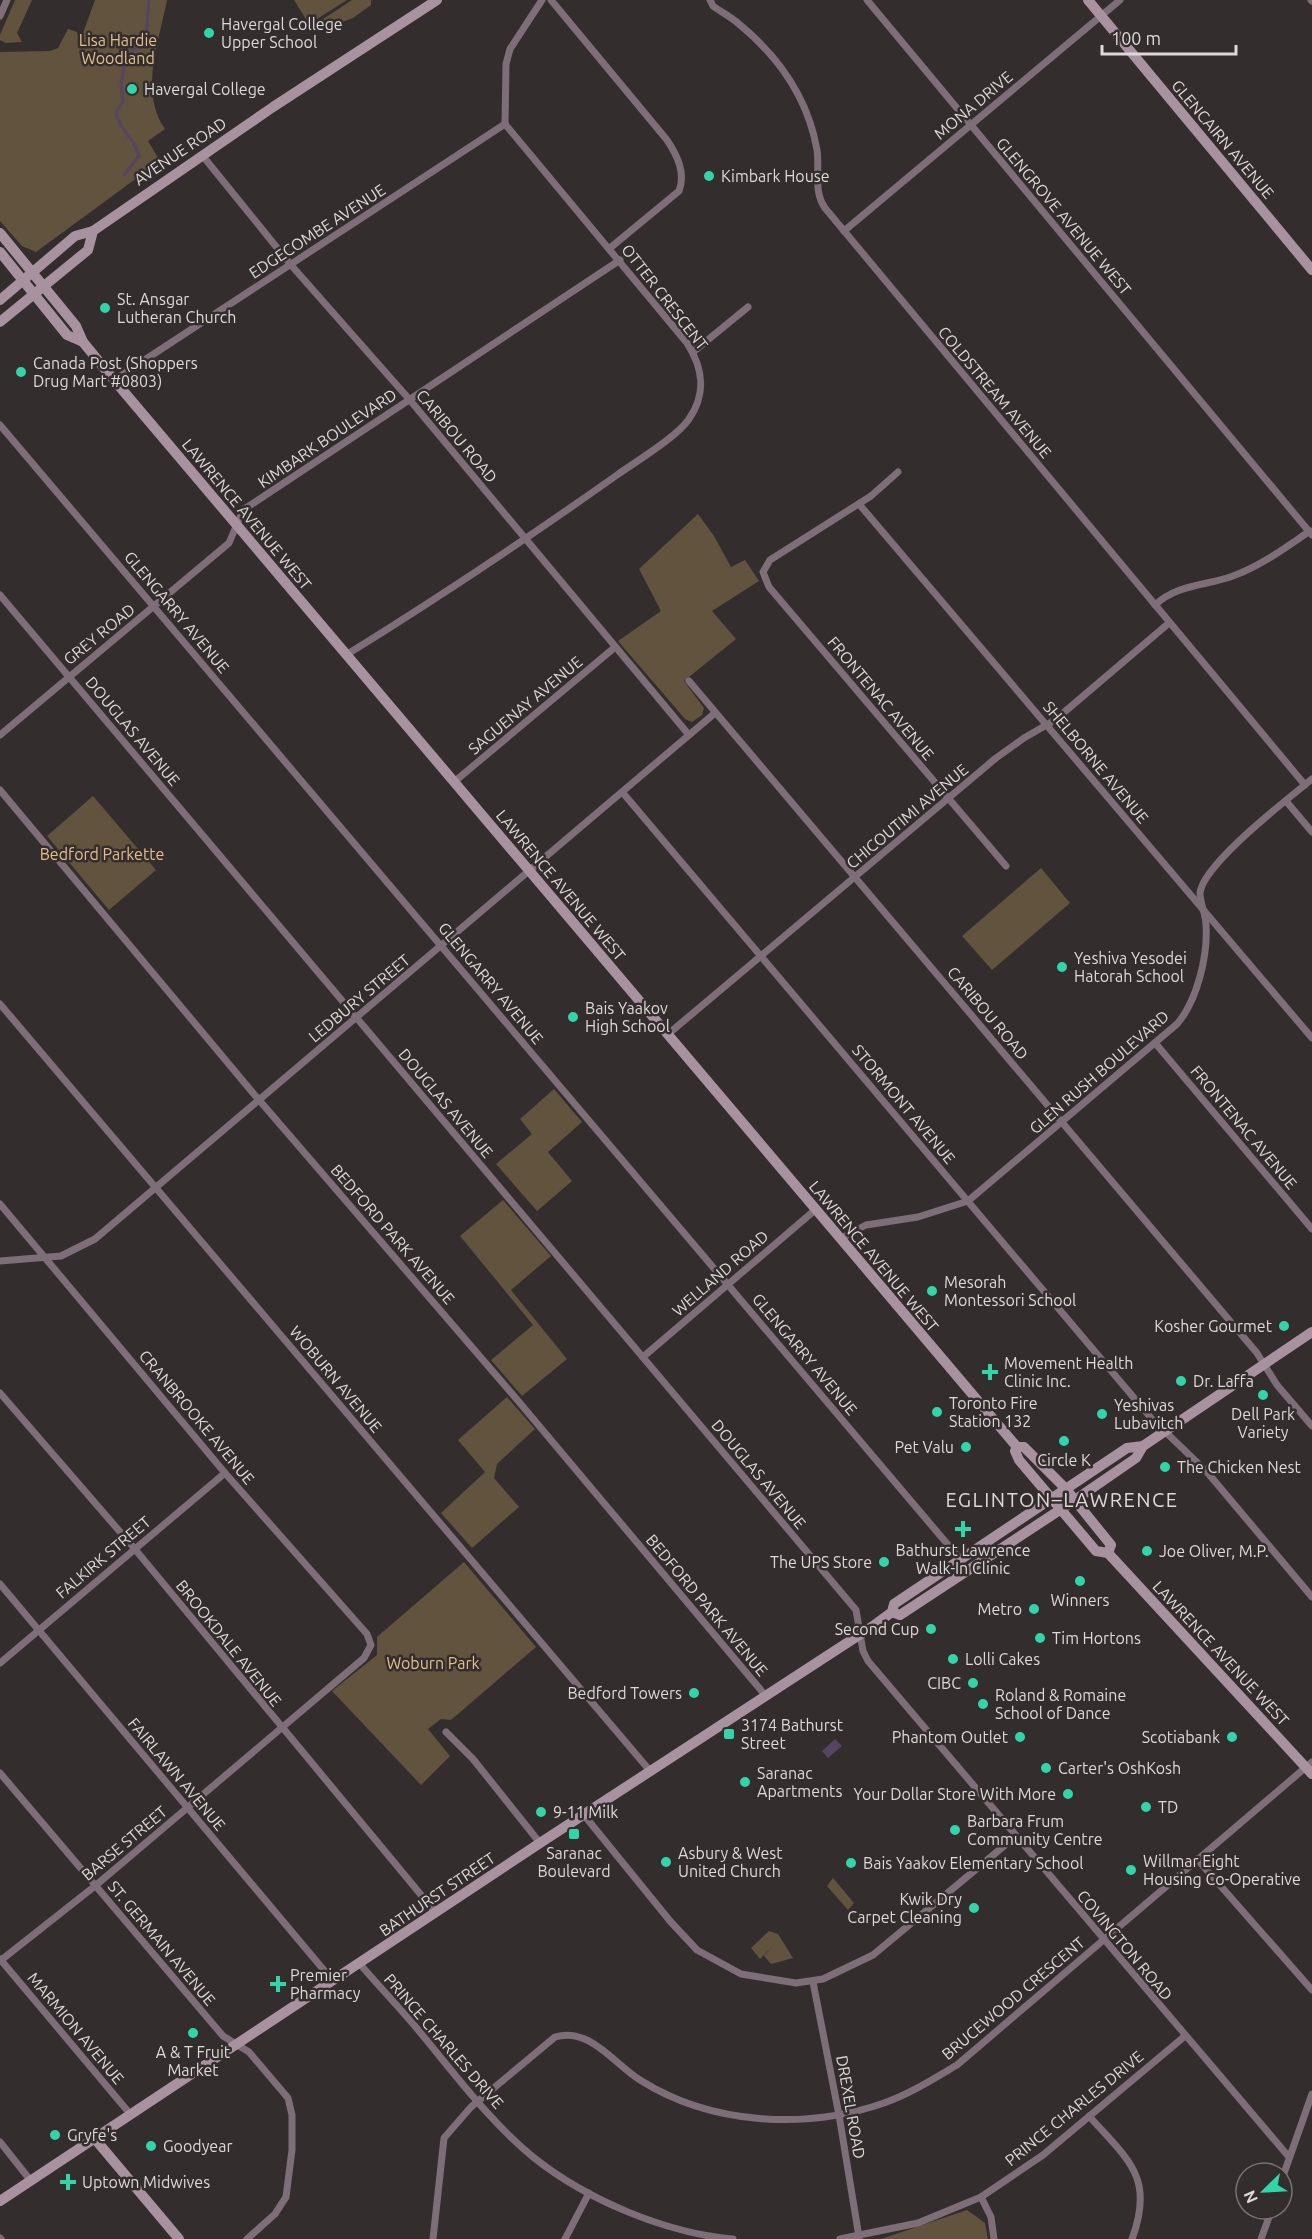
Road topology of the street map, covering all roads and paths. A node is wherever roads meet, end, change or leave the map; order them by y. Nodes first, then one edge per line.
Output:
1 (6, 0) edge
2 (437, 0) edge
3 (542, 0) edge
4 (552, 0) edge
5 (710, 0) edge
6 (867, 0) edge
7 (1088, 0) edge
8 (1120, 0) edge
9 (0, 16) edge
10 (1101, 16) junction
11 (505, 124) junction
12 (971, 124) junction
13 (202, 155) junction
14 (93, 231) junction
15 (844, 231) junction
16 (0, 233) edge
17 (610, 248) junction
18 (0, 252) edge
19 (620, 260) junction
20 (291, 265) junction
21 (1312, 270) edge
22 (34, 272) junction
23 (23, 281) junction
24 (44, 286) junction
25 (33, 294) junction
26 (0, 300) edge
27 (748, 307) dead end
28 (0, 322) edge
29 (83, 342) junction
30 (693, 352) junction
31 (114, 380) junction
32 (409, 399) junction
33 (0, 425) edge
34 (898, 472) dead end
35 (859, 504) junction
36 (237, 526) junction
37 (1311, 532) edge
38 (526, 539) junction
39 (0, 595) edge
40 (1155, 605) junction
41 (155, 606) junction
42 (1169, 624) junction
43 (614, 648) junction
44 (346, 655) junction
45 (68, 676) junction
46 (689, 681) dead end
47 (715, 713) junction
48 (1046, 725) junction
49 (0, 735) edge
50 (689, 735) junction
51 (1312, 779) edge
52 (454, 782) junction
53 (1305, 785) junction
54 (0, 790) edge
55 (623, 793) junction
56 (949, 798) junction
57 (1286, 801) junction
58 (1312, 832) edge
59 (1006, 866) dead end
60 (529, 871) junction
61 (855, 878) junction
62 (1203, 909) junction
63 (442, 946) junction
64 (762, 958) junction
65 (0, 1004) edge
66 (356, 1017) junction
67 (667, 1035) junction
68 (1312, 1038) edge
69 (1156, 1044) junction
70 (260, 1100) junction
71 (1062, 1122) junction
72 (156, 1188) junction
73 (968, 1201) junction
74 (0, 1204) edge
75 (815, 1210) junction
76 (1312, 1228) edge
77 (840, 1239) junction
78 (46, 1258) junction
79 (0, 1261) edge
80 (728, 1283) junction
81 (1312, 1332) edge
82 (643, 1357) junction
83 (1264, 1364) junction
84 (0, 1393) edge
85 (1312, 1426) edge
86 (1166, 1430) junction
87 (1143, 1446) junction
88 (1017, 1447) junction
89 (225, 1473) junction
90 (1065, 1488) junction
91 (1050, 1498) junction
92 (1075, 1500) junction
93 (1060, 1510) junction
94 (134, 1548) junction
95 (1108, 1553) junction
96 (960, 1559) junction
97 (0, 1584) edge
98 (1312, 1597) edge
99 (892, 1612) junction
100 (39, 1630) junction
101 (860, 1633) junction
102 (371, 1648) joint
103 (0, 1663) edge
104 (765, 1695) junction
105 (281, 1728) junction
106 (446, 1732) dead end
107 (1310, 1768) edge
108 (651, 1772) junction
109 (0, 1773) edge
110 (188, 1808) junction
111 (584, 1815) junction
112 (1016, 1836) junction
113 (540, 1843) junction
114 (1197, 1858) junction
115 (95, 1886) junction
116 (436, 1913) junction
117 (1103, 1940) junction
118 (0, 1960) edge
119 (359, 1963) junction
120 (333, 1981) junction
121 (813, 1982) junction
122 (1312, 1990) edge
123 (1185, 2036) junction
124 (237, 2044) junction
125 (1312, 2094) edge
126 (476, 2102) junction
127 (131, 2115) junction
128 (839, 2115) junction
129 (1089, 2116) junction
130 (95, 2139) junction
131 (0, 2142) edge
132 (1289, 2157) junction
133 (1288, 2161) edge
134 (31, 2181) junction
135 (589, 2193) junction
136 (981, 2197) junction
137 (0, 2201) edge
138 (1268, 2221) edge
139 (859, 2237) junction
140 (699, 2238) edge
141 (179, 2239) edge
142 (247, 2239) edge
143 (433, 2239) edge
144 (565, 2239) edge
145 (733, 2239) edge
146 (840, 2239) edge
147 (994, 2239) edge
148 (1132, 2239) edge
149 (1262, 2239) edge

1 - 9 street
2 - 13 main road, AVENUE ROAD
3 - 11 street
4 - 17 street
5 - 15 street, COLDSTREAM AVENUE
6 - 12 street, GLENGROVE AVENUE WEST
7 - 10 main road, GLENCAIRN AVENUE
8 - 10 street, MONA DRIVE
10 - 12 street, MONA DRIVE
10 - 21 main road, GLENCAIRN AVENUE
11 - 17 street, OTTER CRESCENT
11 - 20 street, EDGECOMBE AVENUE
12 - 15 street, MONA DRIVE
12 - 37 street, GLENGROVE AVENUE WEST
13 - 14 main road, AVENUE ROAD
13 - 20 street, CARIBOU ROAD
14 - 22 main road, AVENUE ROAD
14 - 24 main road, AVENUE ROAD
15 - 40 street, COLDSTREAM AVENUE
16 - 22 main road, LAWRENCE AVENUE WEST
17 - 19 street, OTTER CRESCENT
18 - 23 main road, LAWRENCE AVENUE WEST
19 - 30 street, OTTER CRESCENT
19 - 32 street, KIMBARK BOULEVARD
20 - 31 street, EDGECOMBE AVENUE
20 - 32 street, CARIBOU ROAD
22 - 23 main road, AVENUE ROAD
22 - 24 main road, LAWRENCE AVENUE WEST
23 - 25 main road, LAWRENCE AVENUE WEST
23 - 26 main road, AVENUE ROAD
24 - 25 main road, AVENUE ROAD
24 - 29 main road, LAWRENCE AVENUE WEST
25 - 28 main road, AVENUE ROAD
25 - 29 main road, LAWRENCE AVENUE WEST
27 - 30 street
29 - 31 main road, LAWRENCE AVENUE WEST
30 - 38 street, OTTER CRESCENT
31 - 36 main road, LAWRENCE AVENUE WEST
32 - 36 street, KIMBARK BOULEVARD
32 - 38 street, CARIBOU ROAD
33 - 41 street, GLENGARRY AVENUE
34 - 35 street
35 - 48 street, SHELBORNE AVENUE
35 - 56 street, FRONTENAC AVENUE
36 - 41 street, GREY ROAD
36 - 44 main road, LAWRENCE AVENUE WEST
37 - 40 street
38 - 43 street, CARIBOU ROAD
38 - 44 street, OTTER CRESCENT
39 - 45 street, DOUGLAS AVENUE
40 - 42 street, COLDSTREAM AVENUE
41 - 45 street, GREY ROAD
41 - 63 street, GLENGARRY AVENUE
42 - 48 street, CHICOUTIMI AVENUE
42 - 53 street, COLDSTREAM AVENUE
43 - 50 street, CARIBOU ROAD
43 - 52 street, SAGUENAY AVENUE
44 - 52 main road, LAWRENCE AVENUE WEST
45 - 49 street, GREY ROAD
45 - 66 street, DOUGLAS AVENUE
46 - 47 street, CARIBOU ROAD
47 - 50 street, LEDBURY STREET
47 - 61 street, CARIBOU ROAD
48 - 56 street, CHICOUTIMI AVENUE
48 - 62 street, SHELBORNE AVENUE
50 - 55 street, LEDBURY STREET
51 - 53 street, GLEN RUSH BOULEVARD
52 - 60 main road, LAWRENCE AVENUE WEST
53 - 57 street, GLEN RUSH BOULEVARD
54 - 70 street, BEDFORD PARK AVENUE
55 - 60 street, LEDBURY STREET
55 - 64 street, STORMONT AVENUE
56 - 59 street, FRONTENAC AVENUE
56 - 61 street, CHICOUTIMI AVENUE
57 - 58 street
57 - 62 street, GLEN RUSH BOULEVARD
60 - 63 street, LEDBURY STREET
60 - 67 main road, LAWRENCE AVENUE WEST
61 - 64 street, CHICOUTIMI AVENUE
61 - 71 street, CARIBOU ROAD
62 - 68 street, SHELBORNE AVENUE
62 - 69 street, GLEN RUSH BOULEVARD
63 - 66 street, LEDBURY STREET
63 - 80 street, GLENGARRY AVENUE
64 - 67 street, CHICOUTIMI AVENUE
64 - 73 street, STORMONT AVENUE
65 - 72 street, WOBURN AVENUE
66 - 70 street, LEDBURY STREET
66 - 82 street, DOUGLAS AVENUE
67 - 75 main road, LAWRENCE AVENUE WEST
69 - 71 street, GLEN RUSH BOULEVARD
69 - 76 street, FRONTENAC AVENUE
70 - 72 street, LEDBURY STREET
70 - 104 street, BEDFORD PARK AVENUE
71 - 73 street, GLEN RUSH BOULEVARD
71 - 83 street, CARIBOU ROAD
72 - 78 street, LEDBURY STREET
72 - 108 street, WOBURN AVENUE
73 - 77 street, GLEN RUSH BOULEVARD
73 - 86 street, STORMONT AVENUE
74 - 78 street, CRANBROOKE AVENUE
75 - 77 main road, LAWRENCE AVENUE WEST
75 - 80 street, WELLAND ROAD
77 - 88 main road, LAWRENCE AVENUE WEST
78 - 79 street, LEDBURY STREET
78 - 89 street, CRANBROOKE AVENUE
80 - 82 street, WELLAND ROAD
80 - 96 street, GLENGARRY AVENUE
81 - 83 main road, BATHURST STREET
82 - 101 street, DOUGLAS AVENUE
83 - 85 street, CARIBOU ROAD
83 - 86 main road, BATHURST STREET
84 - 94 street, BROOKDALE AVENUE
86 - 87 main road, BATHURST STREET
86 - 98 street, STORMONT AVENUE
87 - 90 main road, BATHURST STREET
87 - 92 main road, BATHURST STREET
88 - 90 main road, LAWRENCE AVENUE WEST
88 - 91 main road, LAWRENCE AVENUE WEST
89 - 94 street, FALKIRK STREET
89 - 102 street, CRANBROOKE AVENUE
90 - 91 main road, BATHURST STREET
90 - 92 main road, LAWRENCE AVENUE WEST
91 - 93 main road, LAWRENCE AVENUE WEST
91 - 96 main road, BATHURST STREET
92 - 93 main road, BATHURST STREET
92 - 95 main road, LAWRENCE AVENUE WEST
93 - 95 main road, LAWRENCE AVENUE WEST
93 - 99 main road, BATHURST STREET
94 - 100 street, FALKIRK STREET
94 - 105 street, BROOKDALE AVENUE
95 - 107 main road, LAWRENCE AVENUE WEST
96 - 99 main road, BATHURST STREET
97 - 100 street, FAIRLAWN AVENUE
99 - 101 main road, BATHURST STREET
100 - 103 street, FALKIRK STREET
100 - 110 street, FAIRLAWN AVENUE
101 - 104 main road, BATHURST STREET
101 - 112 street, COVINGTON ROAD
102 - 105 street, BARSE STREET
104 - 108 main road, BATHURST STREET
105 - 110 street, BARSE STREET
105 - 116 street, BROOKDALE AVENUE
106 - 113 street
107 - 114 street, BRUCEWOOD CRESCENT
108 - 111 main road, BATHURST STREET
109 - 115 street, ST. GERMAIN AVENUE
110 - 115 street, BARSE STREET
110 - 120 street, FAIRLAWN AVENUE
111 - 113 main road, BATHURST STREET
111 - 121 street
112 - 117 street, COVINGTON ROAD
112 - 121 street
113 - 116 main road, BATHURST STREET
114 - 117 street, BRUCEWOOD CRESCENT
114 - 122 street
115 - 118 street, BARSE STREET
115 - 124 street, ST. GERMAIN AVENUE
116 - 119 main road, BATHURST STREET
117 - 123 street, COVINGTON ROAD
117 - 128 street, BRUCEWOOD CRESCENT
118 - 127 street, MARMION AVENUE
119 - 120 main road, BATHURST STREET
119 - 126 street, PRINCE CHARLES DRIVE
120 - 124 main road, BATHURST STREET
121 - 128 street, DREXEL ROAD
123 - 129 street, PRINCE CHARLES DRIVE
123 - 132 street, COVINGTON ROAD
124 - 127 main road, BATHURST STREET
124 - 142 street, ST. GERMAIN AVENUE
125 - 132 street
126 - 128 street, BRUCEWOOD CRESCENT
126 - 135 street, PRINCE CHARLES DRIVE
126 - 143 street, BRUCEWOOD CRESCENT
127 - 130 main road, BATHURST STREET
128 - 139 street, DREXEL ROAD
129 - 136 street, PRINCE CHARLES DRIVE
129 - 148 street
130 - 134 main road, BATHURST STREET
130 - 141 main road
131 - 134 street
132 - 133 street
134 - 137 main road, BATHURST STREET
135 - 140 street, PRINCE CHARLES DRIVE
135 - 144 street
136 - 139 street, PRINCE CHARLES DRIVE
136 - 147 street
138 - 149 street
139 - 146 street, PRINCE CHARLES DRIVE
140 - 145 street, PRINCE CHARLES DRIVE

